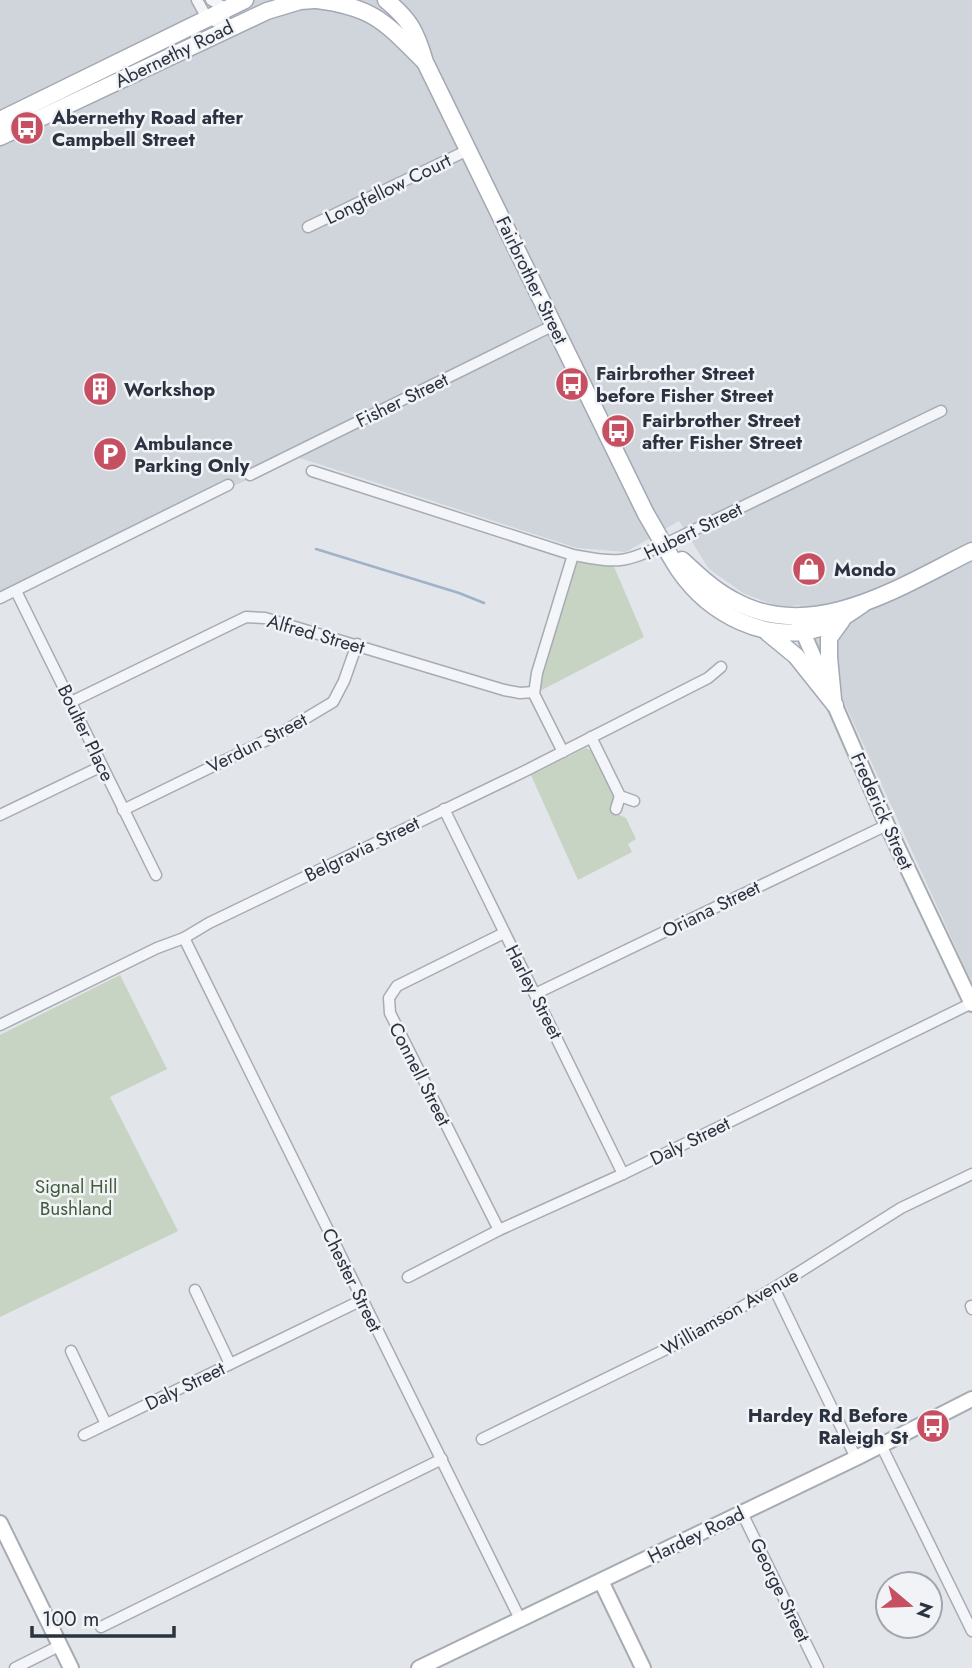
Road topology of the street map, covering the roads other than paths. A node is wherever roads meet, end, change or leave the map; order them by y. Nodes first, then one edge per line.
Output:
1 (197, 0) edge
2 (211, 0) edge
3 (246, 0) edge
4 (315, 0) edge
5 (386, 0) edge
6 (398, 0) edge
7 (227, 9) junction
8 (207, 18) junction
9 (408, 21) junction
10 (236, 24) junction
11 (425, 62) junction
12 (0, 120) edge
13 (0, 137) edge
14 (468, 150) junction
15 (308, 227) dead end
16 (554, 325) junction
17 (941, 411) dead end
18 (312, 471) dead end
19 (250, 475) dead end
20 (228, 485) dead end
21 (665, 544) junction
22 (972, 551) edge
23 (573, 555) junction
24 (16, 591) junction
25 (0, 598) edge
26 (863, 604) junction
27 (845, 615) junction
28 (800, 624) junction
29 (765, 630) junction
30 (357, 644) junction
31 (721, 667) dead end
32 (534, 692) junction
33 (71, 702) junction
34 (834, 702) junction
35 (591, 737) junction
36 (563, 752) junction
37 (102, 766) junction
38 (620, 796) junction
39 (634, 801) dead end
40 (616, 809) dead end
41 (123, 810) junction
42 (444, 810) junction
43 (0, 815) edge
44 (887, 825) junction
45 (156, 875) dead end
46 (504, 933) junction
47 (184, 939) junction
48 (535, 994) junction
49 (972, 1004) edge
50 (0, 1025) edge
51 (623, 1174) junction
52 (972, 1174) edge
53 (499, 1230) junction
54 (408, 1277) dead end
55 (774, 1288) junction
56 (195, 1290) dead end
57 (362, 1300) junction
58 (71, 1351) dead end
59 (230, 1364) junction
60 (972, 1399) edge
61 (106, 1424) junction
62 (84, 1435) dead end
63 (482, 1439) dead end
64 (881, 1445) junction
65 (856, 1458) junction
66 (442, 1459) junction
67 (742, 1513) junction
68 (0, 1523) edge
69 (0, 1543) edge
70 (601, 1581) junction
71 (521, 1620) junction
72 (101, 1627) dead end
73 (972, 1631) edge
74 (57, 1647) junction
75 (15, 1668) edge
76 (62, 1668) edge
77 (71, 1668) edge
78 (419, 1668) edge
79 (643, 1668) edge
80 (818, 1668) edge

1 - 8 street
2 - 7 street
3 - 7 main road, Abernethy Road
4 - 10 main road, Abernethy Road
4 - 11 main road, Fairbrother Street
5 - 9 main road, Fairbrother Street
6 - 9 main road
7 - 8 main road, Abernethy Road
8 - 10 street
8 - 12 main road, Abernethy Road
9 - 11 main road, Fairbrother Street
10 - 13 main road, Abernethy Road
11 - 14 main road, Fairbrother Street
14 - 15 street, Longfellow Court
14 - 16 main road, Fairbrother Street
16 - 19 street, Fisher Street
16 - 21 main road, Fairbrother Street
17 - 21 street, Hubert Street
18 - 23 street, Hubert Street
20 - 24 street
21 - 23 street, Hubert Street
21 - 28 main road
21 - 29 main road, Fairbrother Street
22 - 26 main road
23 - 32 street
24 - 25 street
24 - 33 street, Boulter Place
26 - 27 main road, Fairbrother Street
26 - 28 main road
27 - 28 main road, Fairbrother Street
27 - 34 main road
28 - 29 main road, Fairbrother Street
28 - 34 main road, Frederick Street
29 - 34 main road
30 - 32 street, Alfred Street
30 - 33 street, Alfred Street
30 - 41 street, Verdun Street
31 - 35 street, Belgravia Street
32 - 36 street
33 - 37 street, Boulter Place
34 - 44 main road, Frederick Street
35 - 36 street, Belgravia Street
35 - 38 street
36 - 42 street, Belgravia Street
37 - 41 street, Boulter Place
37 - 43 street
38 - 39 street
38 - 40 street
41 - 45 street, Boulter Place
42 - 46 street, Harley Street
42 - 47 street, Belgravia Street
44 - 48 street, Oriana Street
44 - 49 main road, Frederick Street
46 - 48 street, Harley Street
46 - 53 street, Connell Street
47 - 50 street, Belgravia Street
47 - 57 street, Chester Street
48 - 51 street, Harley Street
49 - 51 street, Daly Street
51 - 53 street, Daly Street
52 - 55 street, Williamson Avenue
53 - 54 street, Daly Street
55 - 63 street, Williamson Avenue
55 - 65 street
56 - 59 street
57 - 59 street, Daly Street
57 - 66 street, Chester Street
58 - 61 street
59 - 61 street, Daly Street
60 - 64 main road, Hardey Road
61 - 62 street, Daly Street
64 - 65 main road, Hardey Road
64 - 73 street
65 - 67 main road, Hardey Road
66 - 71 street, Chester Street
66 - 72 street
67 - 70 main road, Hardey Road
67 - 80 street, George Street
68 - 74 main road
69 - 74 main road
70 - 71 main road, Hardey Road
70 - 79 main road
71 - 78 main road, Hardey Road
74 - 75 street
74 - 76 main road
74 - 77 main road

